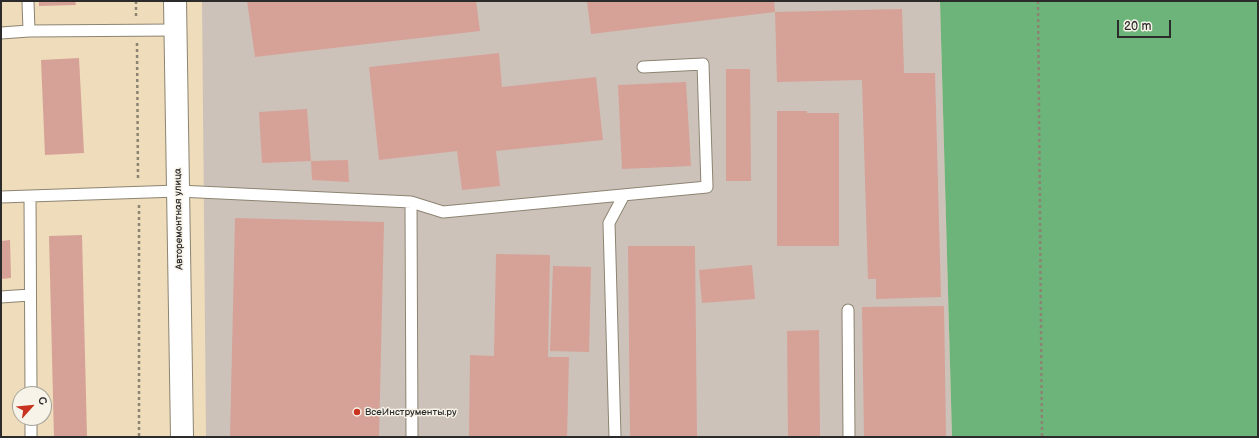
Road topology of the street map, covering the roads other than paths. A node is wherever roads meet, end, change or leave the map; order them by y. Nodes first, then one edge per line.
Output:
1 (28, 1) edge
2 (175, 1) edge
3 (175, 30) junction
4 (29, 31) junction
5 (1, 32) edge
6 (643, 67) dead end
7 (178, 191) junction
8 (624, 195) junction
9 (30, 196) junction
10 (1, 197) edge
11 (410, 202) junction
12 (30, 295) junction
13 (1, 297) edge
14 (848, 310) dead end
15 (31, 386) edge
16 (31, 426) edge
17 (31, 437) edge
18 (182, 437) edge
19 (412, 437) edge
20 (616, 437) edge
21 (850, 437) edge

1 - 4 lane
2 - 3 street, Авторемонтная улица
3 - 4 lane
3 - 7 street, Авторемонтная улица
4 - 5 lane
6 - 8 lane
7 - 9 lane
7 - 11 lane
7 - 18 street, Авторемонтная улица
8 - 11 lane
8 - 20 lane
9 - 10 lane
9 - 12 lane
11 - 19 lane
12 - 13 lane
12 - 15 lane
14 - 21 lane
16 - 17 lane

